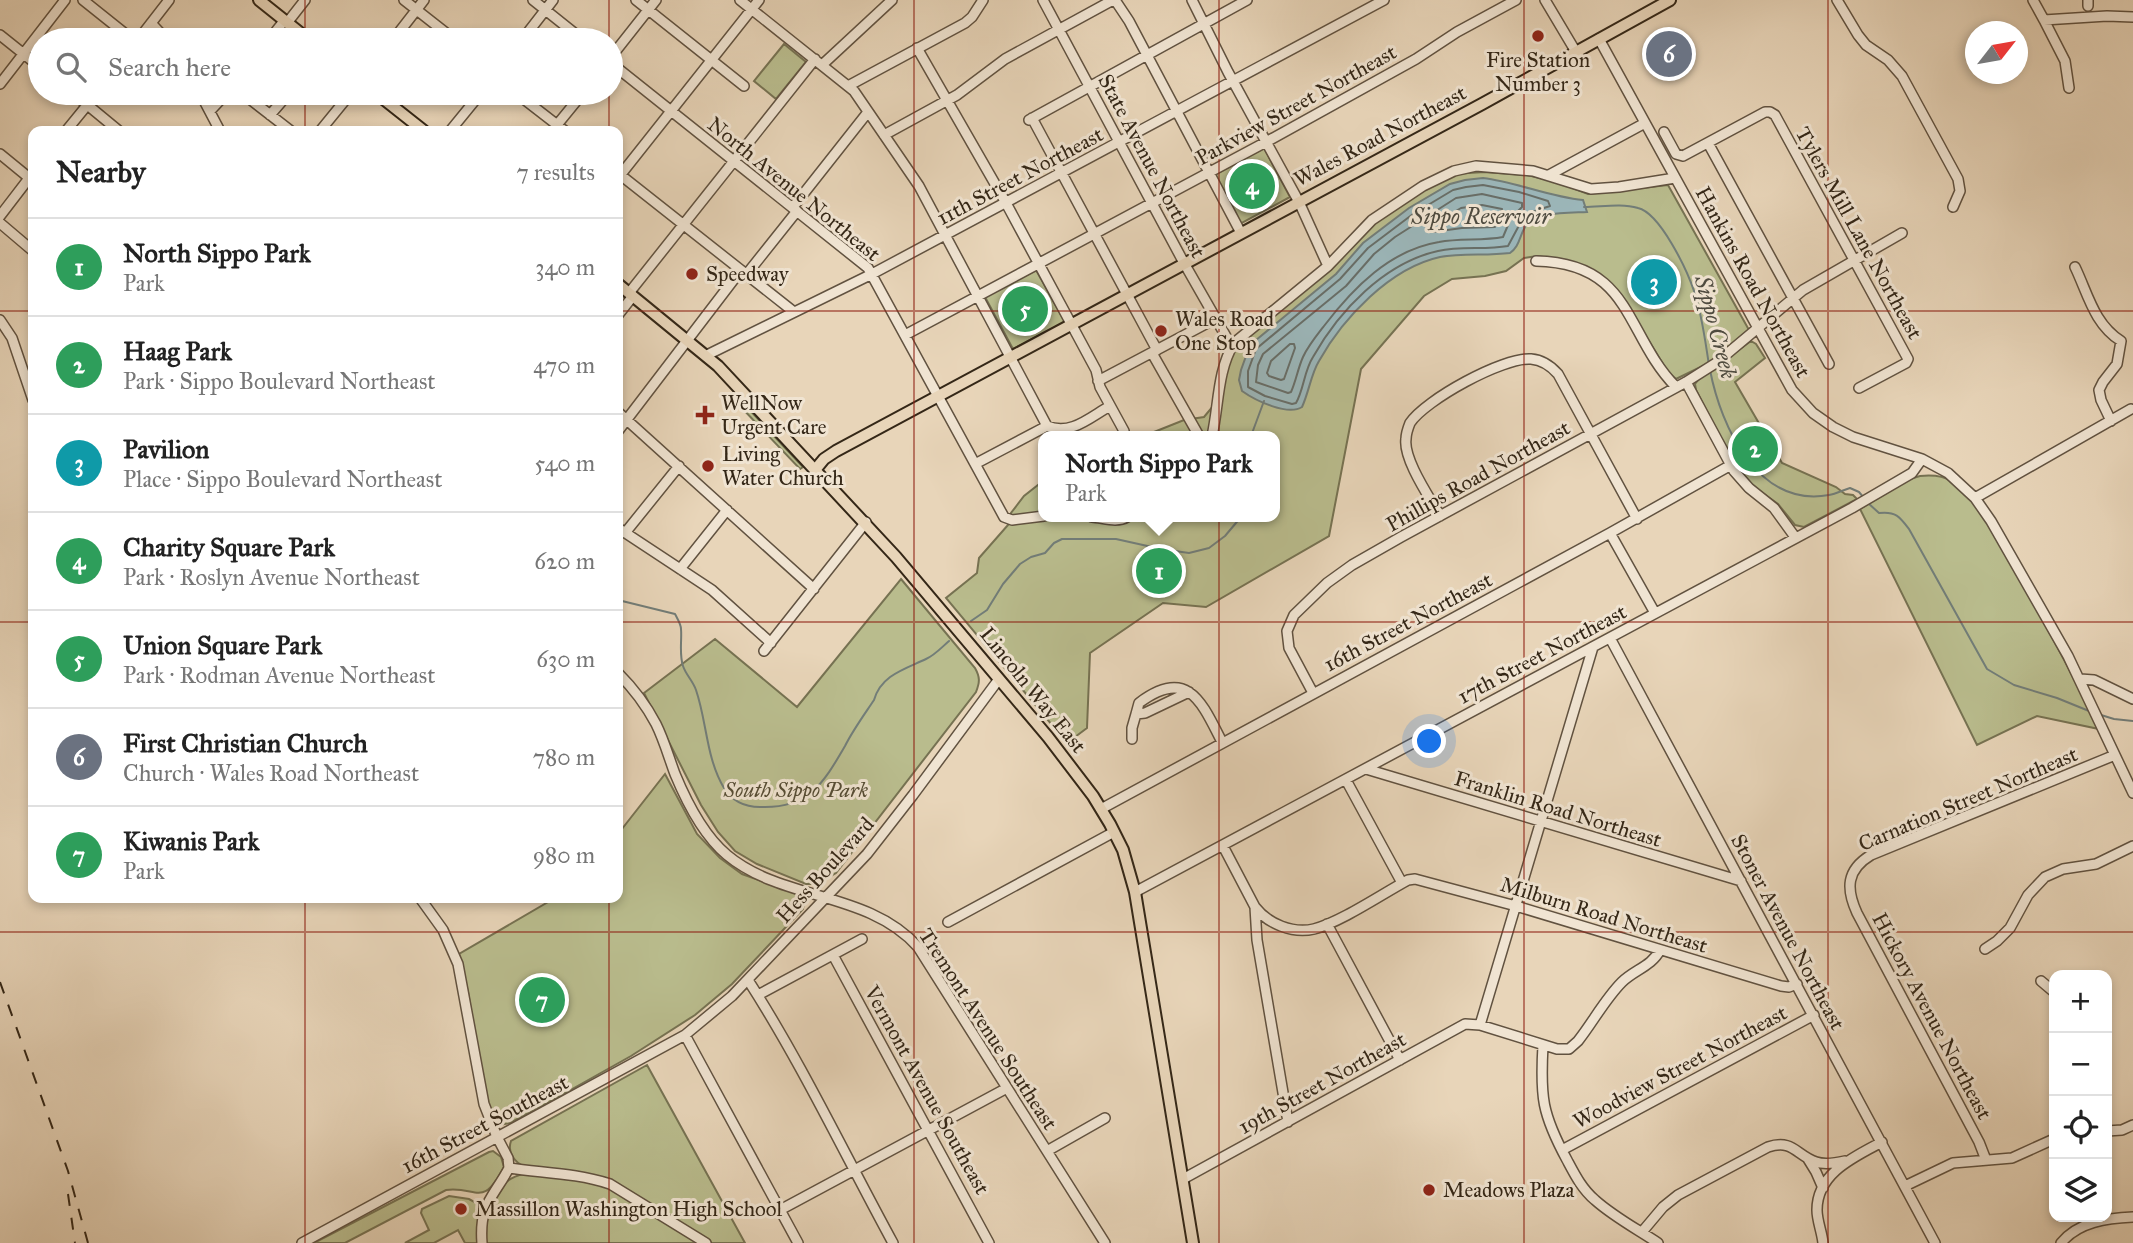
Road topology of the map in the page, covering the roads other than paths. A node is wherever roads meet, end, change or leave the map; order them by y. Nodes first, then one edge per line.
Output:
1 (65, 0) edge
2 (83, 0) edge
3 (258, 0) edge
4 (305, 0) edge
5 (404, 0) edge
6 (424, 0) edge
7 (533, 0) edge
8 (554, 0) edge
9 (636, 0) edge
10 (656, 0) edge
11 (740, 0) edge
12 (758, 0) edge
13 (892, 0) edge
14 (983, 0) edge
15 (1043, 0) edge
16 (1114, 0) edge
17 (1192, 0) edge
18 (1247, 0) edge
19 (1384, 0) edge
20 (1516, 0) edge
21 (1545, 0) edge
22 (1670, 0) edge
23 (1838, 0) edge
24 (2033, 0) edge
25 (167, 1) edge
26 (751, 9) junction
27 (416, 10) junction
28 (545, 10) junction
29 (648, 10) junction
30 (2133, 17) edge
31 (2044, 20) junction
32 (285, 22) junction
33 (151, 23) junction
34 (1204, 24) junction
35 (43, 28) edge
36 (118, 28) edge
37 (147, 28) edge
38 (156, 28) edge
39 (280, 28) edge
40 (293, 28) edge
41 (402, 28) edge
42 (439, 28) edge
43 (531, 28) edge
44 (568, 28) edge
45 (1058, 29) junction
46 (0, 35) edge
47 (1599, 39) junction
48 (623, 42) edge
49 (28, 47) edge
50 (917, 48) junction
51 (1576, 52) junction
52 (23, 53) junction
53 (1146, 55) junction
54 (28, 57) edge
55 (712, 59) junction
56 (819, 62) junction
57 (623, 72) edge
58 (1233, 81) junction
59 (0, 84) edge
60 (744, 86) dead end
61 (849, 86) junction
62 (1089, 86) junction
63 (2069, 88) dead end
64 (946, 102) junction
65 (87, 105) edge
66 (89, 105) edge
67 (207, 105) edge
68 (216, 105) edge
69 (257, 105) edge
70 (279, 105) edge
71 (341, 105) edge
72 (391, 105) edge
73 (471, 105) edge
74 (530, 105) edge
75 (575, 105) edge
76 (671, 110) junction
77 (210, 111) junction
78 (868, 112) junction
79 (1176, 112) junction
80 (270, 115) junction
81 (1645, 123) junction
82 (70, 126) edge
83 (113, 126) edge
84 (217, 126) edge
85 (284, 126) edge
86 (324, 126) edge
87 (418, 126) edge
88 (454, 126) edge
89 (554, 126) edge
90 (560, 126) edge
91 (1664, 132) dead end
92 (884, 135) junction
93 (1266, 142) junction
94 (1119, 143) junction
95 (1709, 143) junction
96 (0, 155) edge
97 (734, 161) junction
98 (623, 170) edge
99 (1209, 172) junction
100 (1063, 173) junction
101 (28, 174) edge
102 (1549, 175) junction
103 (623, 178) edge
104 (1675, 178) junction
105 (28, 182) edge
106 (1299, 202) junction
107 (1006, 203) junction
108 (1152, 203) junction
109 (1953, 207) dead end
110 (795, 209) junction
111 (0, 216) edge
112 (0, 223) edge
113 (683, 225) junction
114 (1095, 233) junction
115 (1241, 233) junction
116 (1902, 233) dead end
117 (946, 235) junction
118 (28, 247) edge
119 (1853, 260) junction
120 (1535, 261) dead end
121 (1184, 263) junction
122 (1038, 264) junction
123 (1328, 266) junction
124 (2075, 267) dead end
125 (743, 273) junction
126 (872, 274) junction
127 (623, 288) edge
128 (631, 294) junction
129 (1128, 294) junction
130 (978, 296) junction
131 (1793, 298) junction
132 (623, 307) edge
133 (794, 312) junction
134 (1215, 319) junction
135 (1, 323) edge
136 (1071, 325) junction
137 (1757, 330) junction
138 (905, 335) junction
139 (688, 339) junction
140 (1232, 346) junction
141 (1154, 351) junction
142 (707, 355) junction
143 (1011, 358) junction
144 (1829, 364) dead end
145 (1098, 381) junction
146 (28, 385) edge
147 (1681, 385) junction
148 (1859, 388) dead end
149 (938, 396) junction
150 (1110, 406) junction
151 (2131, 409) edge
152 (623, 416) edge
153 (627, 419) junction
154 (2111, 421) junction
155 (623, 424) edge
156 (1047, 426) junction
157 (1124, 431) dead end
158 (1196, 431) edge
159 (1213, 431) edge
160 (1591, 434) junction
161 (1922, 459) junction
162 (975, 464) junction
163 (678, 466) junction
164 (1731, 466) junction
165 (816, 470) junction
166 (1975, 498) junction
167 (727, 510) junction
168 (1440, 516) junction
169 (1038, 517) edge
170 (1637, 519) junction
171 (866, 523) junction
172 (623, 529) edge
173 (623, 531) edge
174 (1610, 533) junction
175 (1795, 537) junction
176 (680, 569) junction
177 (814, 589) junction
178 (1655, 613) junction
179 (1610, 638) junction
180 (1592, 647) junction
181 (623, 678) edge
182 (999, 679) junction
183 (2080, 679) junction
184 (1313, 693) junction
185 (2133, 699) edge
186 (1132, 739) dead end
187 (1222, 742) junction
188 (2115, 755) junction
189 (1366, 769) junction
190 (1346, 780) junction
191 (2133, 793) edge
192 (1101, 809) junction
193 (1540, 822) junction
194 (1114, 832) junction
195 (1223, 846) junction
196 (2133, 846) edge
197 (1741, 881) junction
198 (1402, 883) junction
199 (1849, 889) joint
200 (1135, 892) junction
201 (826, 898) junction
202 (424, 903) edge
203 (1516, 906) junction
204 (1255, 907) junction
205 (948, 922) dead end
206 (1327, 924) junction
207 (862, 939) dead end
208 (1985, 949) dead end
209 (1660, 950) junction
210 (833, 955) junction
211 (748, 980) junction
212 (2041, 981) dead end
213 (1797, 984) junction
214 (2049, 988) edge
215 (758, 995) junction
216 (1814, 1015) junction
217 (1480, 1025) junction
218 (685, 1035) junction
219 (1543, 1045) junction
220 (1400, 1060) junction
221 (1007, 1088) junction
222 (1105, 1118) dead end
223 (1289, 1122) junction
224 (2133, 1125) edge
225 (929, 1131) junction
226 (2112, 1131) edge
227 (497, 1137) junction
228 (2049, 1141) edge
229 (1882, 1142) junction
230 (1562, 1150) junction
231 (1047, 1151) junction
232 (1807, 1158) junction
233 (1986, 1160) junction
234 (1845, 1161) junction
235 (509, 1168) junction
236 (855, 1172) junction
237 (1183, 1179) junction
238 (1905, 1186) junction
239 (1823, 1188) junction
240 (780, 1210) junction
241 (2133, 1217) edge
242 (1642, 1232) junction
243 (302, 1243) edge
244 (482, 1243) edge
245 (706, 1243) edge
246 (798, 1243) edge
247 (894, 1243) edge
248 (989, 1243) edge
249 (1105, 1243) edge
250 (1193, 1243) edge
251 (1658, 1243) edge
252 (1824, 1243) edge
253 (1935, 1243) edge
254 (2061, 1243) edge

1 - 35 street
2 - 36 street
3 - 32 main road
4 - 32 street
5 - 27 street
6 - 27 street
7 - 28 street
8 - 28 street
9 - 29 street
10 - 29 street
11 - 26 street
12 - 26 street
13 - 56 street
14 - 50 street
15 - 45 street, State Avenue Northeast
16 - 45 street
16 - 53 street
17 - 34 street
18 - 34 street
19 - 58 street, 11th Street Northeast
20 - 93 street, Parkview Street Northeast
21 - 51 street
22 - 47 main road, Wales Road Northeast
23 - 109 street
24 - 31 street
25 - 33 street
26 - 55 street
26 - 56 street
27 - 41 street
27 - 42 street
28 - 43 street
28 - 44 street
29 - 48 street
29 - 55 street
30 - 31 street
31 - 63 street
32 - 39 street
32 - 40 main road
33 - 37 street
33 - 38 street
34 - 53 street
34 - 58 street
45 - 62 street, State Avenue Northeast
45 - 64 street
46 - 52 street
47 - 51 main road, Wales Road Northeast
47 - 81 street, Hankins Road Northeast
49 - 52 street
50 - 61 street
50 - 64 street
51 - 106 main road, Wales Road Northeast
52 - 54 street
52 - 59 street
53 - 62 street
53 - 79 street
55 - 60 street
55 - 76 street
56 - 61 street
56 - 97 street
57 - 76 street, North Avenue Northeast
58 - 79 street, 11th Street Northeast
58 - 93 street
61 - 78 street
62 - 94 street, State Avenue Northeast
62 - 100 street
64 - 92 street
64 - 107 street
65 - 82 street
66 - 83 street
67 - 77 street
68 - 77 street
69 - 80 street
70 - 80 street
71 - 86 street
72 - 87 main road
73 - 88 street
74 - 89 street
75 - 90 street
76 - 97 street, North Avenue Northeast
76 - 98 street
77 - 84 street
78 - 92 street
78 - 110 street
79 - 94 street, 11th Street Northeast
79 - 99 street
80 - 85 street
81 - 102 street
81 - 104 street, Hankins Road Northeast
91 - 95 street
92 - 117 street
93 - 99 street, Parkview Street Northeast
93 - 106 street
94 - 100 street, 11th Street Northeast
94 - 108 street, State Avenue Northeast
95 - 119 street, Tylers Mill Lane Northeast
95 - 131 street
96 - 101 street
97 - 110 street, North Avenue Northeast
97 - 113 street
99 - 108 street, Parkview Street Northeast
99 - 115 street
100 - 107 street, 11th Street Northeast
100 - 114 street
102 - 104 street
102 - 123 street
103 - 113 street
104 - 137 street, Hankins Road Northeast
105 - 111 street
106 - 115 main road, Wales Road Northeast
106 - 123 street
107 - 117 street, 11th Street Northeast
107 - 122 street
108 - 114 street, Parkview Street Northeast
108 - 121 street, State Avenue Northeast
110 - 125 street
110 - 126 street, North Avenue Northeast
112 - 118 street
113 - 125 street
113 - 128 street
114 - 122 street, Parkview Street Northeast
114 - 129 street
115 - 121 main road, Wales Road Northeast
116 - 119 street, Phillips Road Northeast
117 - 126 street, 11th Street Northeast
117 - 130 street
119 - 131 street, Phillips Road Northeast
119 - 148 street, Tylers Mill Lane Northeast
120 - 147 street
121 - 129 main road, Wales Road Northeast
121 - 134 street, State Avenue Northeast
122 - 130 street, Parkview Street Northeast
122 - 136 street
123 - 140 street
124 - 154 street
125 - 133 street
125 - 139 street
126 - 133 street, 11th Street Northeast
126 - 138 street, North Avenue Northeast
127 - 128 main road, Lincoln Way East
128 - 132 street
128 - 139 main road, Lincoln Way East
129 - 136 main road, Wales Road Northeast
129 - 141 street
130 - 138 street, Parkview Street Northeast
130 - 143 street
131 - 137 street, Phillips Road Northeast
131 - 144 street
133 - 142 street, 11th Street Northeast
134 - 140 street, State Avenue Northeast
134 - 141 street
135 - 146 street
136 - 143 main road, Wales Road Northeast
136 - 145 street
137 - 147 street, Phillips Road Northeast
137 - 161 street, Hankins Road Northeast
138 - 149 street, North Avenue Northeast
139 - 142 main road, Lincoln Way East
139 - 153 street
140 - 159 street
141 - 145 street
141 - 158 street
142 - 165 main road, Lincoln Way East
143 - 149 main road, Wales Road Northeast
143 - 156 street
145 - 150 street
147 - 160 street, Phillips Road Northeast
147 - 164 street
149 - 162 street, North Avenue Northeast
149 - 165 main road, Wales Road Northeast
150 - 156 street
150 - 157 street
151 - 154 street
152 - 153 street
153 - 155 street
153 - 163 street
154 - 166 street
156 - 162 street
160 - 168 street, Phillips Road Northeast
160 - 168 street
160 - 170 street
161 - 166 street, Hankins Road Northeast
161 - 175 street, 17th Street Northeast
162 - 169 street, North Avenue Northeast
163 - 167 street
163 - 172 street
164 - 170 street, 16th Street Northeast
164 - 175 street
165 - 171 main road, Lincoln Way East
166 - 183 street, Hankins Road Northeast
167 - 176 street
167 - 177 street
168 - 184 street, Phillips Road Northeast
170 - 174 street, 16th Street Northeast
171 - 177 street
171 - 182 main road, Lincoln Way East
173 - 176 street
174 - 178 street
174 - 184 street, 16th Street Northeast
175 - 178 street, 17th Street Northeast
176 - 177 street
178 - 179 street, 17th Street Northeast
179 - 180 street, 17th Street Northeast
179 - 197 street, Stoner Avenue Northeast
180 - 189 street, 17th Street Northeast
180 - 193 street
181 - 201 street, Tremont Avenue Southeast
182 - 192 main road, Lincoln Way East
182 - 201 street, Hess Boulevard
183 - 185 street
183 - 188 street, Hankins Road Northeast
184 - 187 street, 16th Street Northeast
186 - 187 street
187 - 192 street, 16th Street Northeast
188 - 191 street, Hankins Road Northeast
188 - 199 street, Carnation Street Northeast
189 - 190 street, 17th Street Northeast
189 - 193 street, Franklin Road Northeast
190 - 195 street, 17th Street Northeast
190 - 198 street
192 - 194 main road, Lincoln Way East
193 - 197 street, Franklin Road Northeast
193 - 203 street
194 - 200 main road, Lincoln Way East
194 - 205 street
195 - 200 street, 17th Street Northeast
195 - 204 street
196 - 208 street
197 - 213 street, Stoner Avenue Northeast
198 - 203 street, Milburn Road Northeast
198 - 206 street
199 - 233 street, Hickory Avenue Northeast
200 - 237 main road, Lincoln Way East
201 - 211 street, Hess Boulevard
201 - 221 street, Tremont Avenue Southeast
202 - 227 street
203 - 209 street, Milburn Road Northeast
203 - 217 street
204 - 206 street
204 - 223 street
206 - 220 street
207 - 210 street
209 - 213 street, Milburn Road Northeast
209 - 219 street
210 - 215 street
210 - 225 street, Vermont Avenue Southeast
211 - 215 street
211 - 218 street, Hess Boulevard
212 - 214 street
213 - 216 street, Stoner Avenue Northeast
215 - 236 street
216 - 229 street, Stoner Avenue Northeast
216 - 230 street, Woodview Street Northeast
217 - 219 street
217 - 220 street, 19th Street Northeast
218 - 227 street, 16th Street Southeast
218 - 240 street
219 - 230 street
220 - 223 street, 19th Street Northeast
221 - 225 street
221 - 231 street, Tremont Avenue Southeast
222 - 231 street
223 - 237 street, 19th Street Northeast
224 - 226 street
225 - 236 street
225 - 248 street, Vermont Avenue Southeast
227 - 235 street
227 - 243 street, 16th Street Southeast
228 - 233 street
229 - 234 street
229 - 238 street, Stoner Avenue Northeast
230 - 242 street
231 - 249 street, Tremont Avenue Southeast
232 - 234 street
232 - 239 street
232 - 242 street
233 - 238 street
234 - 239 street
235 - 244 street
235 - 245 street
236 - 240 street
236 - 247 street
237 - 250 main road, Lincoln Way East
238 - 253 street, Stoner Avenue Northeast
239 - 252 street
240 - 246 street
241 - 254 street
242 - 251 street

